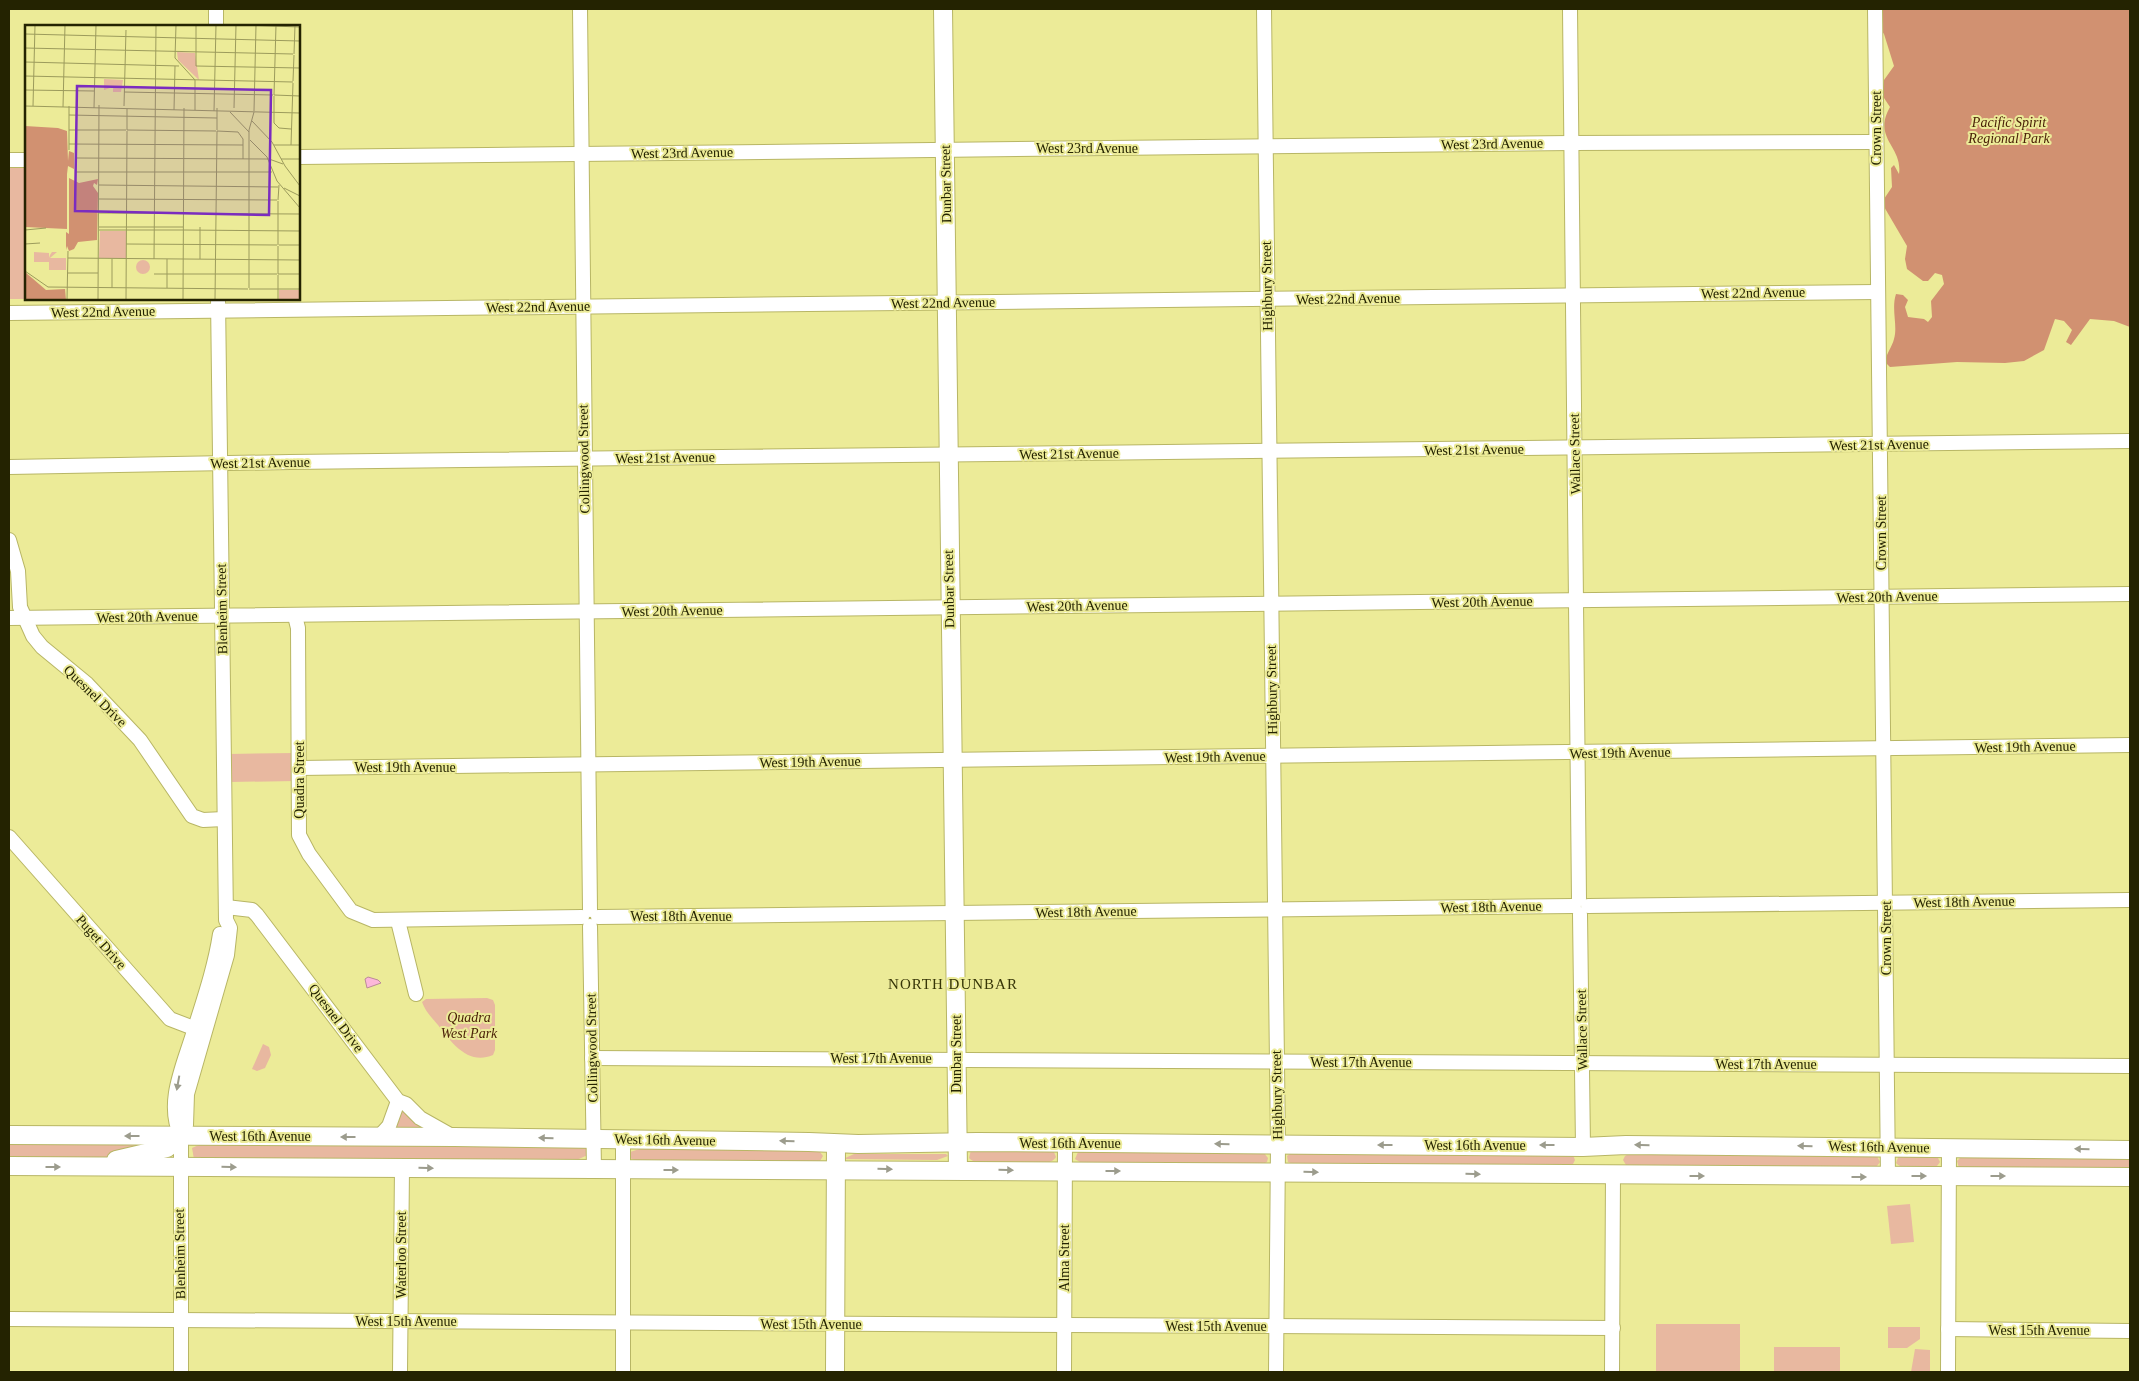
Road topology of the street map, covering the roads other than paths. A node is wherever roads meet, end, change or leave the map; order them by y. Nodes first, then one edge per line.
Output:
1 (216, 9) edge
2 (580, 9) edge
3 (943, 9) edge
4 (1264, 9) edge
5 (1570, 9) edge
6 (1875, 9) edge
7 (216, 25) edge
8 (1876, 142) junction
9 (1571, 144) junction
10 (1265, 147) junction
11 (945, 150) junction
12 (581, 154) junction
13 (300, 157) edge
14 (9, 160) edge
15 (25, 160) edge
16 (1877, 292) junction
17 (1572, 296) junction
18 (1267, 300) junction
19 (948, 303) junction
20 (218, 305) edge
21 (583, 307) junction
22 (9, 313) edge
23 (2130, 441) edge
24 (1880, 444) junction
25 (1575, 448) junction
26 (1269, 452) junction
27 (948, 456) junction
28 (585, 459) junction
29 (220, 464) junction
30 (9, 467) edge
31 (9, 540) edge
32 (2130, 594) edge
33 (1882, 597) junction
34 (1576, 602) junction
35 (1271, 604) junction
36 (950, 608) junction
37 (586, 612) junction
38 (222, 616) junction
39 (295, 616) junction
40 (9, 618) edge
41 (23, 618) junction
42 (2130, 745) edge
43 (1882, 749) junction
44 (1579, 753) junction
45 (1272, 756) junction
46 (951, 760) junction
47 (588, 765) junction
48 (299, 768) junction
49 (224, 819) junction
50 (9, 837) edge
51 (2130, 900) edge
52 (1885, 903) junction
53 (1580, 906) junction
54 (1274, 910) junction
55 (226, 913) junction
56 (956, 914) junction
57 (590, 917) junction
58 (367, 919) joint
59 (398, 921) junction
60 (416, 994) dead end
61 (199, 1030) junction
62 (592, 1058) junction
63 (956, 1058) junction
64 (1276, 1062) junction
65 (1582, 1063) junction
66 (1887, 1065) junction
67 (2130, 1066) edge
68 (398, 1101) junction
69 (9, 1135) edge
70 (181, 1136) junction
71 (379, 1137) junction
72 (454, 1137) junction
73 (594, 1139) junction
74 (623, 1139) junction
75 (1065, 1143) junction
76 (836, 1144) junction
77 (957, 1144) junction
78 (1278, 1145) junction
79 (1583, 1147) junction
80 (1889, 1147) junction
81 (1949, 1148) junction
82 (2130, 1150) edge
83 (9, 1166) edge
84 (96, 1167) junction
85 (180, 1167) junction
86 (402, 1168) junction
87 (594, 1169) junction
88 (623, 1170) junction
89 (836, 1170) junction
90 (958, 1170) junction
91 (1064, 1171) junction
92 (1277, 1171) junction
93 (1613, 1174) junction
94 (1949, 1176) junction
95 (1888, 1177) junction
96 (2130, 1177) edge
97 (9, 1319) edge
98 (181, 1320) junction
99 (401, 1321) junction
100 (622, 1323) junction
101 (835, 1324) junction
102 (1064, 1325) junction
103 (1277, 1326) junction
104 (1613, 1328) junction
105 (1948, 1329) junction
106 (2130, 1331) edge
107 (181, 1372) edge
108 (400, 1372) edge
109 (623, 1372) edge
110 (835, 1372) edge
111 (1064, 1372) edge
112 (1276, 1372) edge
113 (1612, 1372) edge
114 (1948, 1372) edge

1 - 7 street
2 - 12 street, Collingwood Street
3 - 11 main road, Dunbar Street
4 - 10 street, Highbury Street
5 - 9 street, Wallace Street
6 - 8 street, Crown Street
8 - 9 street, West 23rd Avenue
8 - 16 street, Crown Street
9 - 10 street, West 23rd Avenue
9 - 17 street, Wallace Street
10 - 11 street, West 23rd Avenue
10 - 18 street, Highbury Street
11 - 12 street, West 23rd Avenue
11 - 19 main road, Dunbar Street
12 - 13 street, West 23rd Avenue
12 - 21 street, Collingwood Street
14 - 15 street
16 - 17 street, West 22nd Avenue
16 - 24 street, Crown Street
17 - 18 street, West 22nd Avenue
17 - 25 street, Wallace Street
18 - 19 street, West 22nd Avenue
18 - 26 street, Highbury Street
19 - 21 street, West 22nd Avenue
19 - 27 main road, Dunbar Street
20 - 21 street, West 22nd Avenue
20 - 22 street, West 22nd Avenue
20 - 29 street, Blenheim Street
21 - 28 street, Collingwood Street
23 - 24 street, West 21st Avenue
24 - 25 street, West 21st Avenue
24 - 33 street, Crown Street
25 - 26 street, West 21st Avenue
25 - 34 street, Wallace Street
26 - 27 street, West 21st Avenue
26 - 35 street, Highbury Street
27 - 28 street, West 21st Avenue
27 - 36 main road, Dunbar Street
28 - 29 street, West 21st Avenue
28 - 37 street, Collingwood Street
29 - 30 street, West 21st Avenue
29 - 38 street, Blenheim Street
31 - 41 street, Quesnel Drive
32 - 33 street, West 20th Avenue
33 - 34 street, West 20th Avenue
33 - 43 street, Crown Street
34 - 35 street, West 20th Avenue
34 - 44 street, Wallace Street
35 - 36 street, West 20th Avenue
35 - 45 street, Highbury Street
36 - 37 street, West 20th Avenue
36 - 46 main road, Dunbar Street
37 - 39 street, West 20th Avenue
37 - 47 street, Collingwood Street
38 - 39 street, West 20th Avenue
38 - 41 street, West 20th Avenue
38 - 49 street, Blenheim Street
39 - 48 street, Quadra Street
40 - 41 street, West 20th Avenue
41 - 49 street, Quesnel Drive
42 - 43 street, West 19th Avenue
43 - 44 street, West 19th Avenue
43 - 52 street, Crown Street
44 - 45 street, West 19th Avenue
44 - 53 street, Wallace Street
45 - 46 street, West 19th Avenue
45 - 54 street, Highbury Street
46 - 47 street, West 19th Avenue
46 - 56 main road, Dunbar Street
47 - 48 street, West 19th Avenue
47 - 57 street, Collingwood Street
48 - 58 street, Quadra Street
49 - 55 street, Blenheim Street
50 - 61 street, Puget Drive
51 - 52 street, West 18th Avenue
52 - 53 street, West 18th Avenue
52 - 66 street, Crown Street
53 - 54 street, West 18th Avenue
53 - 65 street, Wallace Street
54 - 56 street, West 18th Avenue
54 - 64 street, Highbury Street
55 - 61 street, Blenheim Street
55 - 68 street, Quesnel Drive
56 - 57 street, West 18th Avenue
56 - 63 main road, Dunbar Street
57 - 59 street, West 18th Avenue
57 - 62 street, Collingwood Street
58 - 59 street, West 18th Avenue
59 - 60 street
61 - 70 street, Blenheim Street
62 - 63 street, West 17th Avenue
62 - 73 street, Collingwood Street
63 - 64 street, West 17th Avenue
63 - 77 main road, Dunbar Street
64 - 65 street, West 17th Avenue
64 - 78 street, Highbury Street
65 - 66 street, West 17th Avenue
65 - 79 street, Wallace Street
66 - 67 street, West 17th Avenue
66 - 80 street, Crown Street
68 - 71 street
68 - 72 street, Quesnel Drive
70 -> 69 main road, West 16th Avenue
71 -> 70 main road, West 16th Avenue
70 - 84 main road
70 - 85 street, Blenheim Street
71 - 72 main road, West 16th Avenue
73 -> 72 main road, West 16th Avenue
73 - 74 main road, West 16th Avenue
73 - 87 street, Collingwood Street
76 -> 74 main road, West 16th Avenue
74 - 88 street
75 - 77 main road, West 16th Avenue
78 -> 75 main road, West 16th Avenue
75 - 91 street, Alma Street
76 - 77 main road, West 16th Avenue
76 - 89 main road
77 - 90 main road, Dunbar Street
79 -> 78 main road, West 16th Avenue
78 - 92 street, Highbury Street
80 -> 79 main road, West 16th Avenue
80 - 81 main road, West 16th Avenue
80 - 95 street, Crown Street
82 -> 81 main road, West 16th Avenue
81 - 94 street
83 -> 84 main road, West 16th Avenue
84 - 85 main road, West 16th Avenue
85 -> 86 main road, West 16th Avenue
85 - 98 street, Blenheim Street
86 -> 87 main road, West 16th Avenue
86 - 99 street, Waterloo Street
87 - 88 main road, West 16th Avenue
88 -> 89 main road, West 16th Avenue
88 - 100 street
89 -> 90 main road, West 16th Avenue
89 - 101 main road
90 -> 91 main road, West 16th Avenue
91 -> 92 main road, West 16th Avenue
91 - 102 street, Alma Street
92 -> 93 main road, West 16th Avenue
92 - 103 street, Highbury Street
93 -> 95 main road, West 16th Avenue
93 - 104 street
95 -> 94 main road, West 16th Avenue
94 -> 96 main road, West 16th Avenue
94 - 105 street
97 - 98 street, West 15th Avenue
98 - 99 street, West 15th Avenue
98 - 107 street, Blenheim Street
99 - 100 street, West 15th Avenue
99 - 108 street, Waterloo Street
100 - 101 street, West 15th Avenue
100 - 109 street
101 - 102 street, West 15th Avenue
101 - 110 main road
102 - 103 street, West 15th Avenue
102 - 111 street, Alma Street
103 - 104 street, West 15th Avenue
103 - 112 street, Highbury Street
104 - 113 street
105 - 106 street, West 15th Avenue
105 - 114 street

